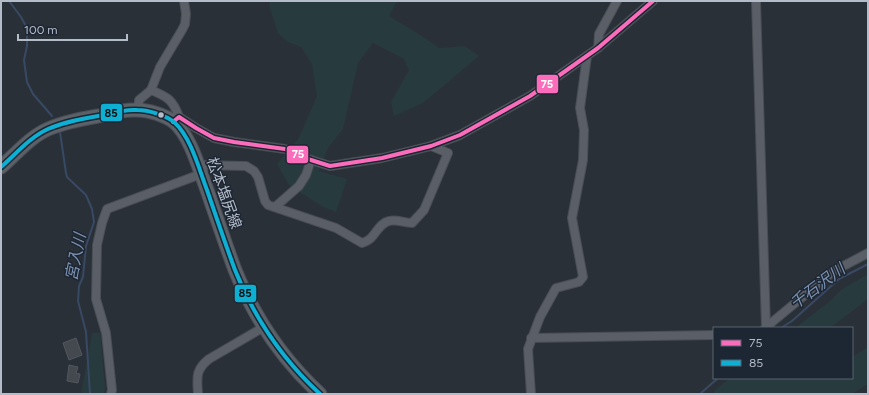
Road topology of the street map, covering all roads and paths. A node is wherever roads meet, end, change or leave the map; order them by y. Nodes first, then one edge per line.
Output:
1 (184, 1) edge
2 (617, 1) edge
3 (653, 1) edge
4 (756, 1) edge
5 (598, 48) junction
6 (587, 56) junction
7 (151, 90) junction
8 (138, 110) junction
9 (176, 119) junction
10 (431, 146) junction
11 (311, 160) junction
12 (1, 167) edge
13 (200, 169) junction
14 (275, 207) junction
15 (868, 253) edge
16 (264, 327) junction
17 (766, 327) edge
18 (767, 327) edge
19 (713, 335) edge
20 (531, 338) junction
21 (111, 394) edge
22 (198, 394) edge
23 (320, 394) edge
24 (531, 394) edge

1 - 7 street
2 - 5 street
3 - 5 street
4 - 17 street
5 - 6 street
6 - 10 street
6 - 20 street
7 - 8 street
7 - 9 street
8 - 9 main road, 松本塩尻線
8 - 12 main road, 松本塩尻線
9 - 11 street
9 - 13 main road, 松本塩尻線
10 - 11 street
10 - 14 street
11 - 14 street
13 - 14 street
13 - 16 main road, 松本塩尻線
13 - 21 street
15 - 18 street
16 - 22 street
16 - 23 main road, 松本塩尻線
19 - 20 street
20 - 24 street

